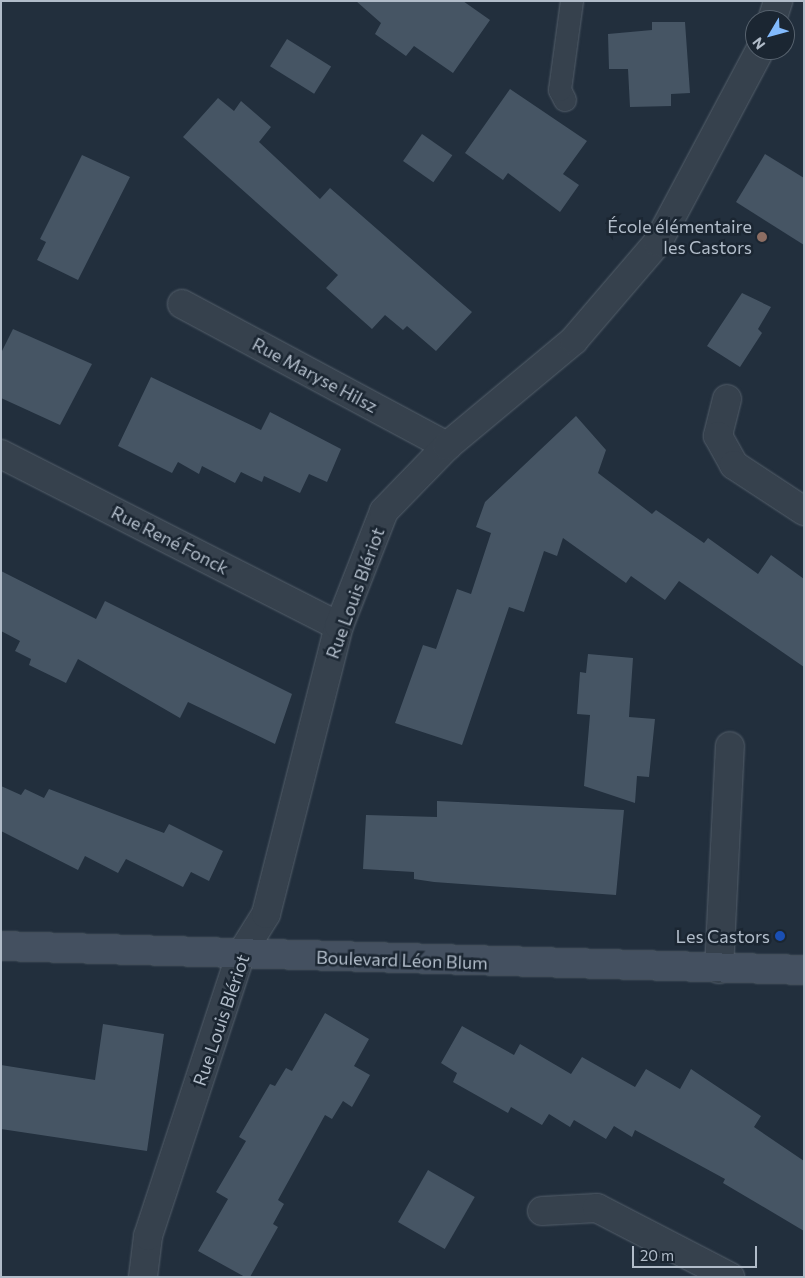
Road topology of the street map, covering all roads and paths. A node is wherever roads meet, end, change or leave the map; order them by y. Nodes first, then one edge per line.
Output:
1 (572, 1) edge
2 (755, 60) edge
3 (565, 100) dead end
4 (182, 304) dead end
5 (727, 399) dead end
6 (448, 446) junction
7 (1, 454) edge
8 (804, 511) edge
9 (339, 626) junction
10 (730, 746) dead end
11 (1, 946) edge
12 (240, 956) junction
13 (719, 969) junction
14 (804, 970) edge
15 (542, 1211) dead end
16 (142, 1277) edge
17 (730, 1277) edge

1 - 3 lane
2 - 6 street, Rue Louis Blériot
4 - 6 street, Rue Maryse Hilsz
5 - 8 street
6 - 9 street, Rue Louis Blériot
7 - 9 street, Rue René Fonck
9 - 12 street, Rue Louis Blériot
10 - 13 street
11 - 12 street, Boulevard Léon Blum
12 - 13 street, Boulevard Léon Blum
12 - 16 street, Rue Louis Blériot
13 - 14 street, Boulevard Léon Blum
15 - 17 street

